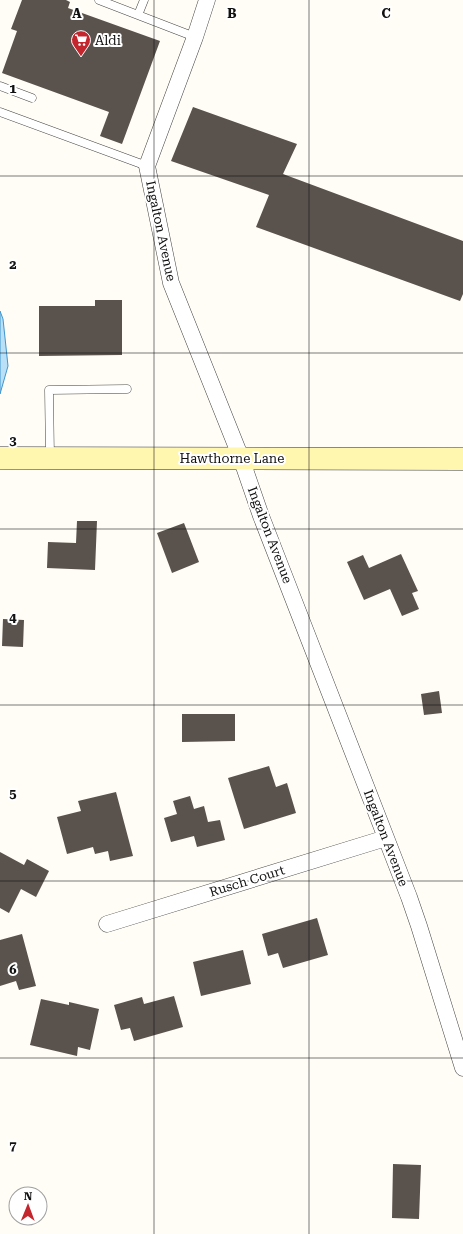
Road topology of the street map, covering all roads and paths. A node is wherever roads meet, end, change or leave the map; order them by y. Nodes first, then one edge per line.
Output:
1 (99, 0) edge
2 (144, 0) edge
3 (207, 0) edge
4 (138, 15) junction
5 (195, 37) junction
6 (0, 86) edge
7 (32, 98) dead end
8 (0, 112) edge
9 (147, 166) junction
10 (127, 389) dead end
11 (0, 458) edge
12 (50, 458) junction
13 (241, 458) junction
14 (463, 459) edge
15 (386, 838) junction
16 (107, 924) dead end
17 (463, 1068) edge

1 - 4 lane
2 - 4 lane
3 - 5 street, Ingalton Avenue
4 - 5 lane
5 - 9 street, Ingalton Avenue
6 - 7 lane
8 - 9 lane
9 - 13 street, Ingalton Avenue
10 - 12 lane
11 - 12 street, Hawthorne Lane
12 - 13 street, Hawthorne Lane
13 - 14 street, Hawthorne Lane
13 - 15 street, Ingalton Avenue
15 - 16 street, Rusch Court
15 - 17 street, Ingalton Avenue

